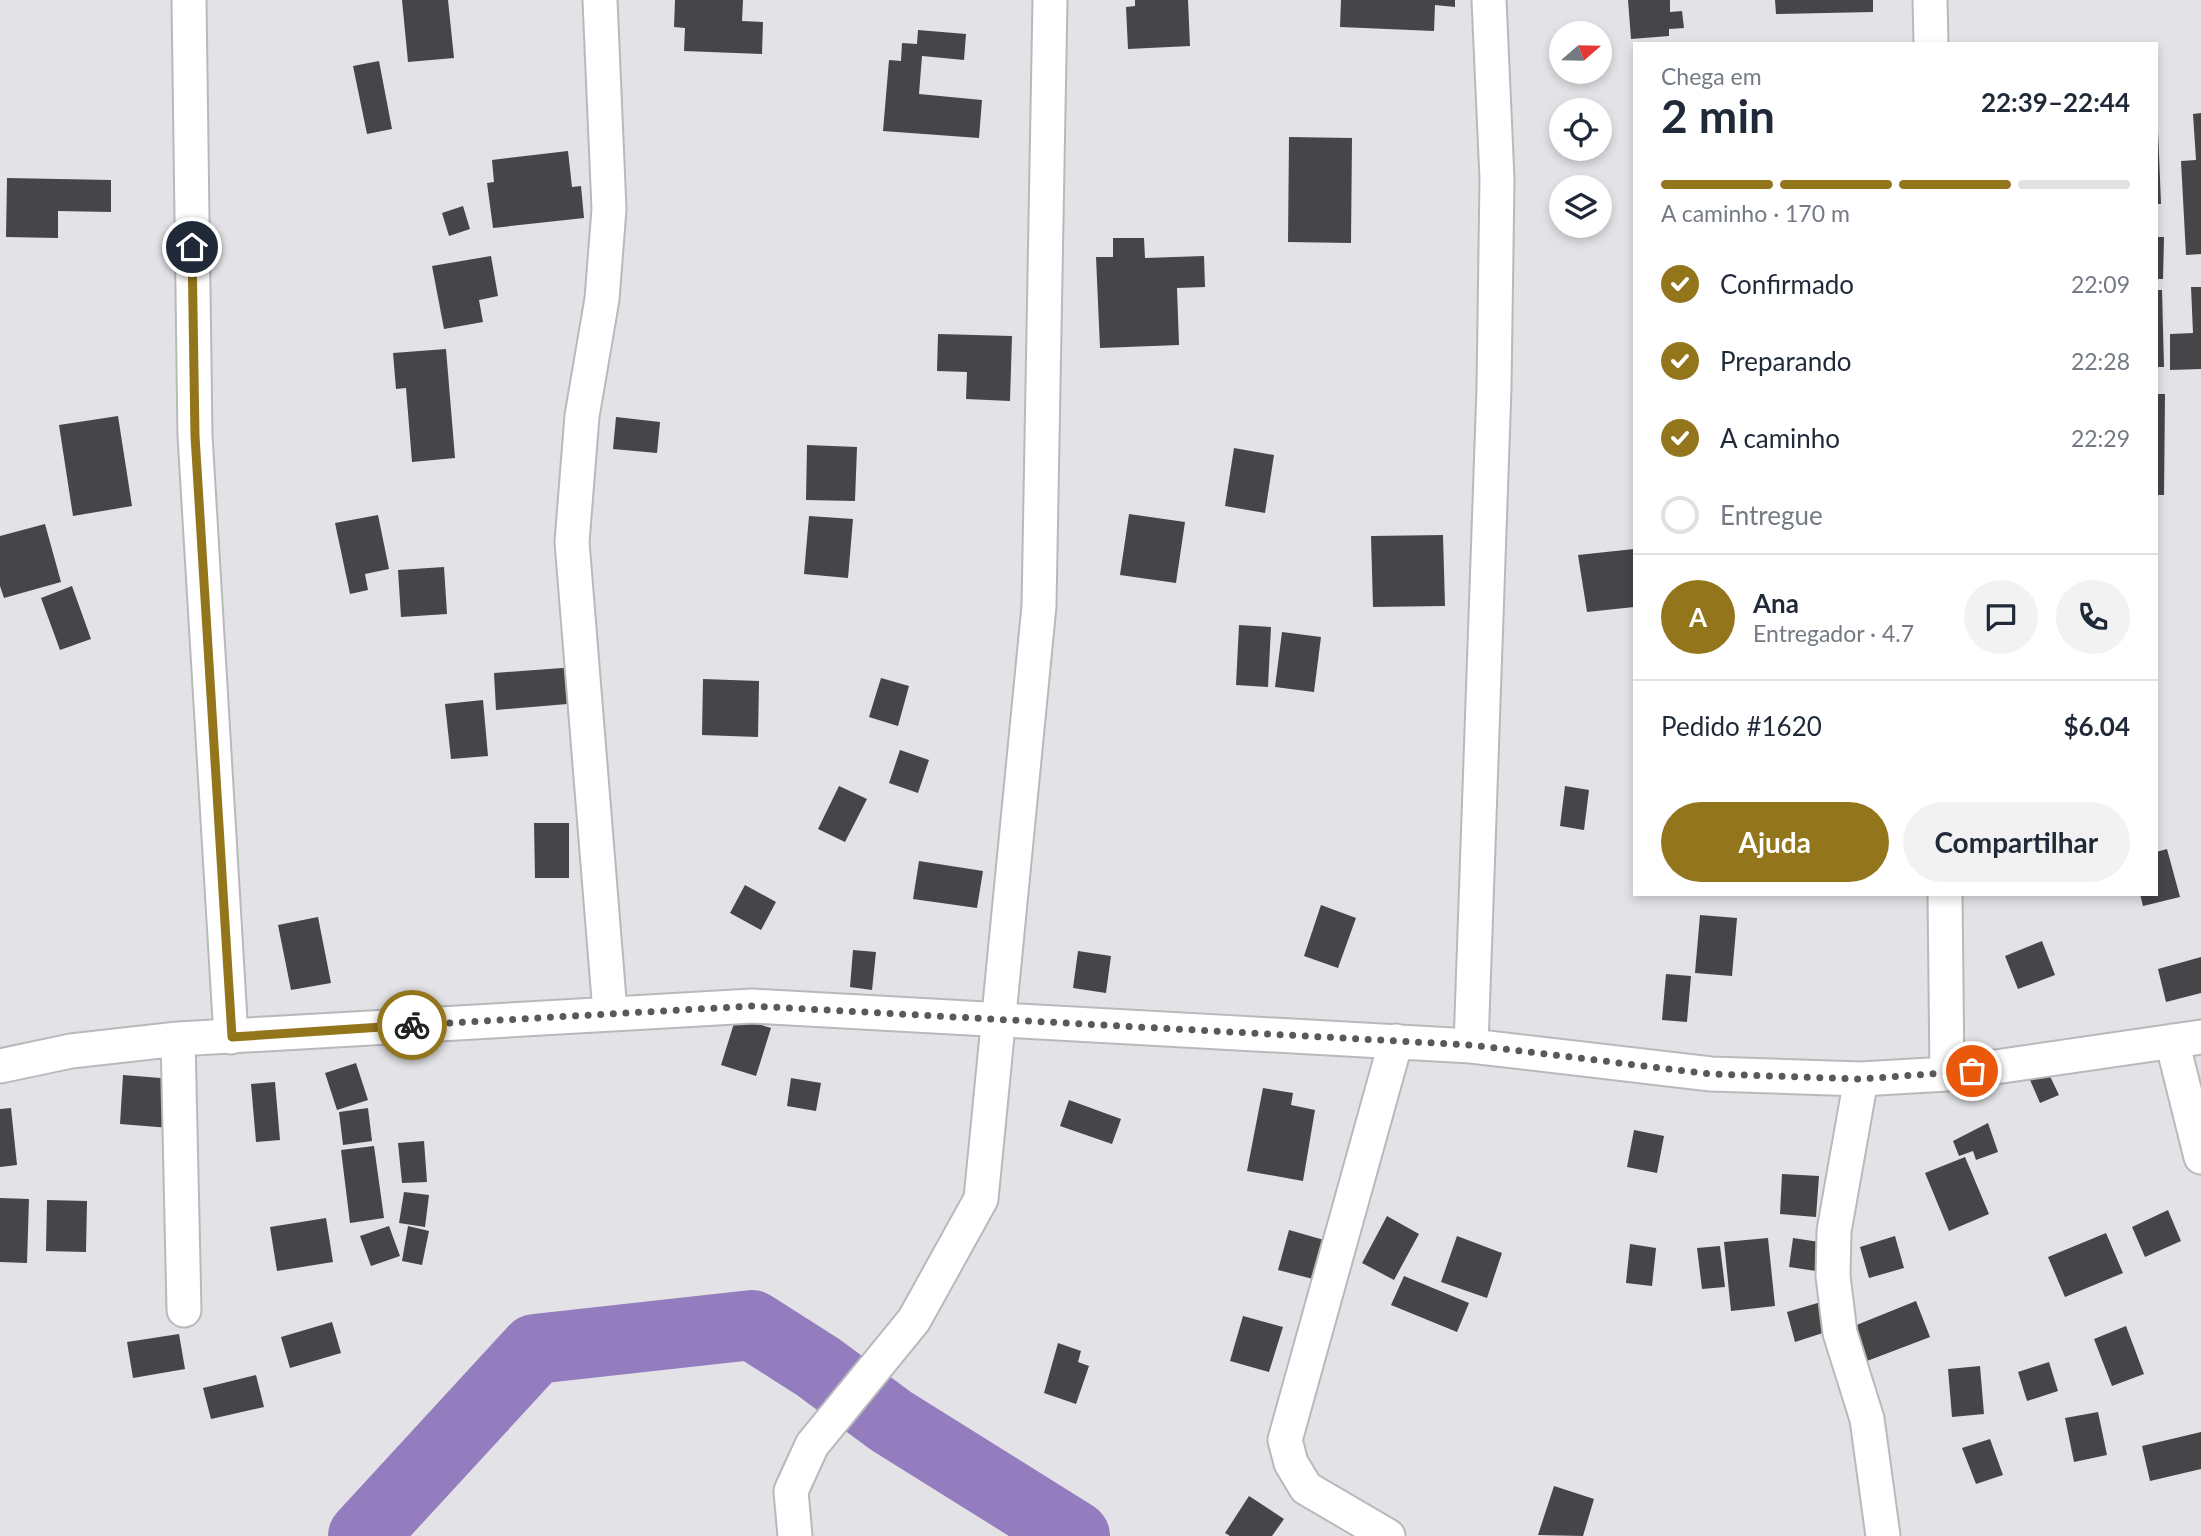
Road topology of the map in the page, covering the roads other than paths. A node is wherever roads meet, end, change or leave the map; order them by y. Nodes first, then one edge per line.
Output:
1 (189, 0) edge
2 (600, 0) edge
3 (1050, 0) edge
4 (1489, 0) edge
5 (1930, 0) edge
6 (1931, 42) edge
7 (1945, 896) edge
8 (610, 1012) junction
9 (996, 1018) junction
10 (232, 1037) junction
11 (178, 1039) junction
12 (2187, 1039) edge
13 (1396, 1041) junction
14 (1471, 1045) junction
15 (0, 1066) edge
16 (1947, 1074) junction
17 (1861, 1079) junction
18 (2201, 1157) edge
19 (184, 1310) dead end
20 (794, 1536) edge
21 (1388, 1536) edge
22 (1883, 1536) edge

1 - 10 street
2 - 8 street
3 - 9 street
4 - 14 street
5 - 6 street
7 - 16 street
8 - 9 street
8 - 10 street
9 - 13 street
9 - 20 street
10 - 11 street
11 - 15 street
11 - 19 street
12 - 16 street
12 - 18 street
13 - 14 street
13 - 21 street
14 - 17 street
16 - 17 street
17 - 22 street

